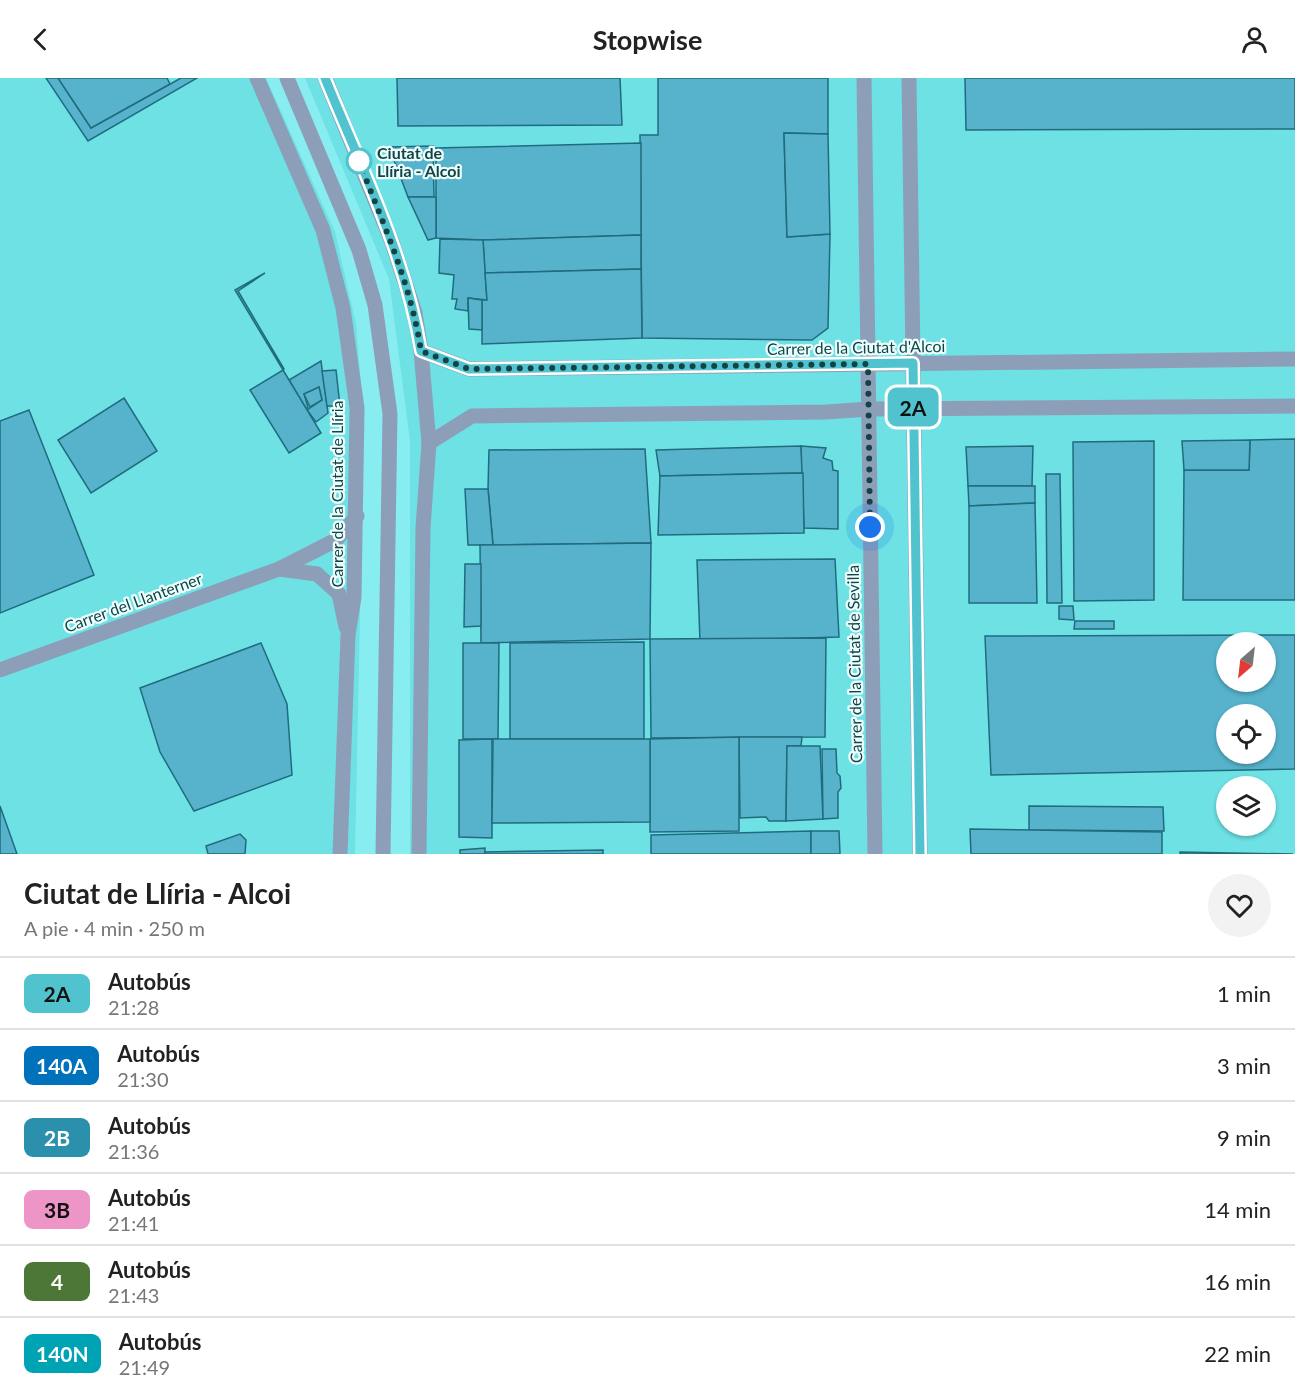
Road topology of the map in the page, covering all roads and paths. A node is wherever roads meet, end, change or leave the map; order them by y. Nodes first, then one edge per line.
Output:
1 (256, 78) edge
2 (288, 78) edge
3 (325, 78) edge
4 (864, 78) edge
5 (909, 78) edge
6 (421, 351) junction
7 (1295, 359) edge
8 (913, 363) junction
9 (868, 364) junction
10 (1295, 406) edge
11 (870, 409) junction
12 (913, 409) junction
13 (429, 443) junction
14 (357, 516) junction
15 (279, 569) junction
16 (348, 635) junction
17 (0, 670) edge
18 (340, 854) edge
19 (383, 854) edge
20 (419, 854) edge
21 (875, 854) edge
22 (920, 854) edge

1 - 14 street, Carrer de la Ciutat de Llíria
2 - 19 street
3 - 6 street
4 - 9 street, Carrer de la Ciutat de Sevilla
5 - 8 street
6 - 9 street, Carrer de la Ciutat d'Alcoi
6 - 13 street
7 - 8 street, Carrer de la Ciutat d'Alcoi
8 - 9 street, Carrer de la Ciutat d'Alcoi
8 - 12 street
9 - 11 street, Carrer de la Ciutat de Sevilla
10 - 12 street
11 - 12 street
11 - 13 street
11 - 21 street, Carrer de la Ciutat de Sevilla
12 - 22 street
13 - 20 street
14 - 15 street, Carrer del Llanterner
14 - 16 street, Carrer de la Ciutat de Llíria
15 - 16 street, Carrer del Llanterner
15 - 17 street, Carrer del Llanterner
16 - 18 street, Carrer de la Ciutat de Llíria

